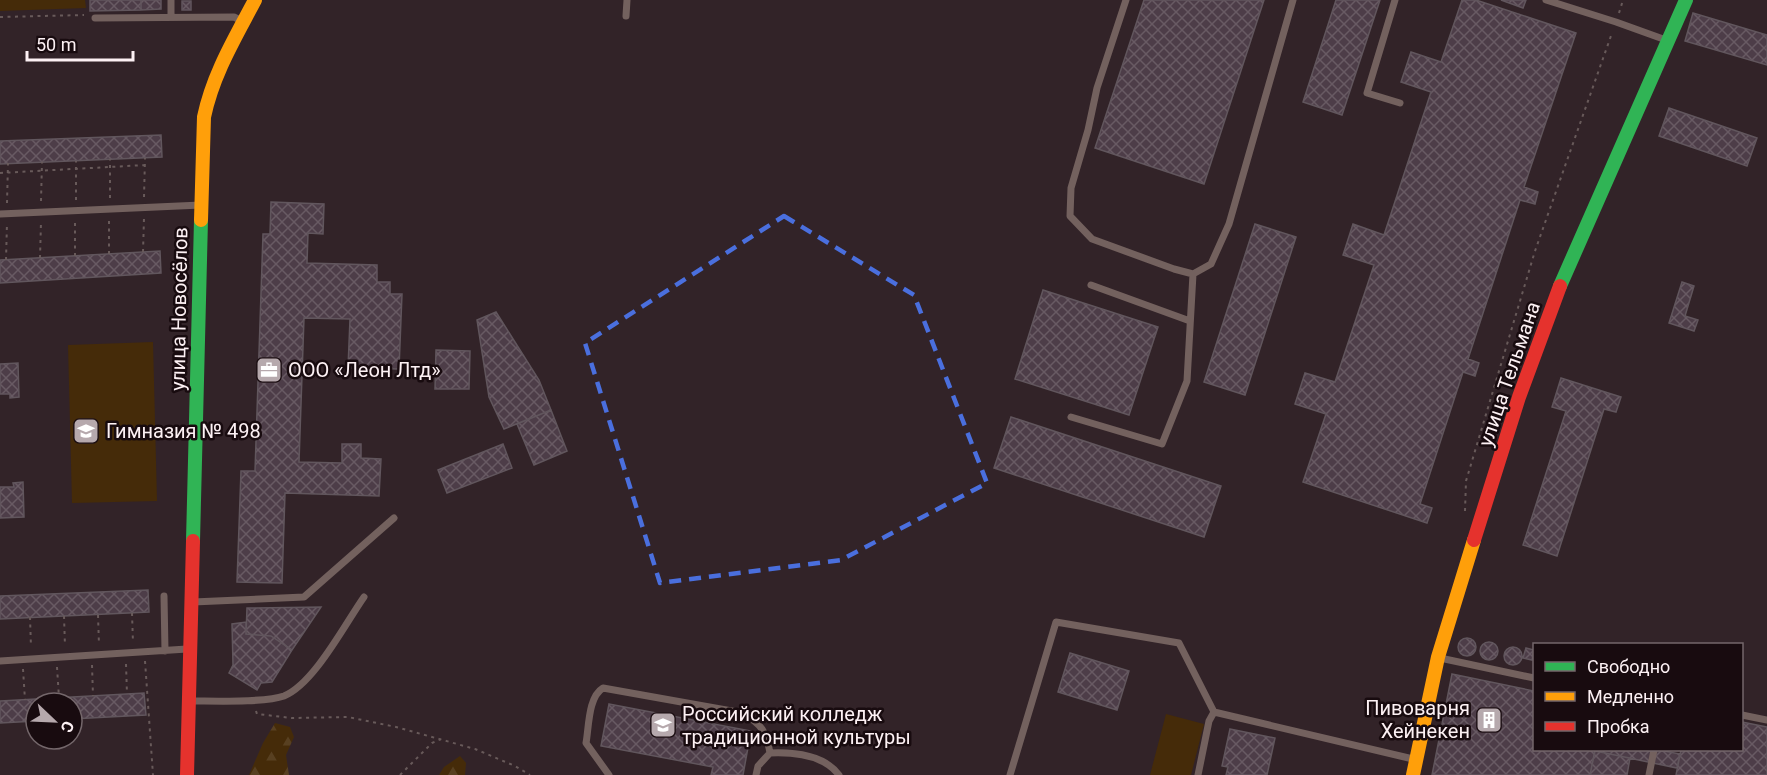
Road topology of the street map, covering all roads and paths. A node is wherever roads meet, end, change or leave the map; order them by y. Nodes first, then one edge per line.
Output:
1 (171, 0) edge
2 (255, 0) edge
3 (627, 0) edge
4 (1126, 0) edge
5 (1293, 0) edge
6 (1395, 0) edge
7 (1546, 0) edge
8 (1623, 0) edge
9 (1686, 0) edge
10 (171, 16) junction
11 (626, 16) dead end
12 (0, 17) edge
13 (95, 18) joint
14 (244, 22) junction
15 (1616, 22) junction
16 (1668, 41) junction
17 (1400, 103) dead end
18 (145, 158) dead end
19 (110, 159) dead end
20 (76, 161) dead end
21 (42, 162) dead end
22 (8, 164) dead end
23 (145, 165) junction
24 (110, 167) junction
25 (76, 169) junction
26 (42, 171) junction
27 (0, 173) edge
28 (8, 173) junction
29 (201, 205) junction
30 (144, 207) junction
31 (110, 209) junction
32 (75, 210) junction
33 (41, 212) junction
34 (4, 213) edge
35 (143, 252) dead end
36 (109, 254) dead end
37 (75, 256) dead end
38 (40, 258) dead end
39 (6, 260) dead end
40 (1193, 274) junction
41 (1091, 285) dead end
42 (1190, 321) junction
43 (1071, 417) dead end
44 (394, 518) dead end
45 (1464, 519) dead end
46 (165, 596) dead end
47 (364, 597) dead end
48 (191, 603) junction
49 (132, 613) dead end
50 (98, 615) dead end
51 (64, 616) dead end
52 (30, 617) dead end
53 (190, 649) junction
54 (165, 651) junction
55 (144, 652) junction
56 (125, 653) junction
57 (134, 653) junction
58 (91, 655) junction
59 (100, 655) junction
60 (57, 657) junction
61 (66, 657) junction
62 (1438, 657) junction
63 (23, 659) junction
64 (32, 659) junction
65 (0, 661) edge
66 (1533, 678) edge
67 (25, 691) edge
68 (59, 691) edge
69 (127, 694) dead end
70 (93, 696) dead end
71 (252, 700) junction
72 (189, 701) junction
73 (1214, 712) junction
74 (1743, 715) edge
75 (1767, 720) edge
76 (441, 739) junction
77 (1654, 751) edge
78 (770, 753) junction
79 (1416, 760) junction
80 (153, 775) edge
81 (187, 775) edge
82 (400, 775) edge
83 (530, 775) edge
84 (609, 775) edge
85 (756, 775) edge
86 (839, 775) edge
87 (1010, 775) edge
88 (1198, 775) edge
89 (1413, 775) edge
90 (1649, 775) edge

1 - 10 lane
2 - 14 street, улица Новосёлов
3 - 11 lane
4 - 40 lane
5 - 40 lane
6 - 17 lane
7 - 15 lane
8 - 15 path
9 - 16 street, улица Тельмана
10 - 13 lane
10 - 14 lane
12 - 13 path
14 - 29 street, улица Новосёлов
15 - 16 lane
15 - 45 path
16 - 62 street, улица Тельмана
18 - 23 path
19 - 24 path
20 - 25 path
21 - 26 path
22 - 28 path
23 - 24 path
23 - 30 path
24 - 25 path
24 - 31 path
25 - 26 path
25 - 32 path
26 - 28 path
26 - 33 path
27 - 28 path
28 - 34 path
29 - 30 lane
29 - 48 street, улица Новосёлов
30 - 31 lane
30 - 35 path
31 - 32 lane
31 - 36 path
32 - 33 lane
32 - 37 path
33 - 34 lane
33 - 38 path
34 - 39 path
40 - 42 lane
41 - 42 lane
42 - 43 lane
44 - 48 lane
46 - 54 lane
47 - 71 lane
48 - 53 street, улица Новосёлов
49 - 57 path
50 - 59 path
51 - 61 path
52 - 64 path
53 - 54 lane
53 - 72 street, улица Новосёлов
54 - 55 lane
55 - 57 lane
55 - 80 path
56 - 57 lane
56 - 59 lane
56 - 69 path
58 - 59 lane
58 - 61 lane
58 - 70 path
60 - 61 lane
60 - 64 lane
60 - 68 path
62 - 66 lane
62 - 79 street, улица Тельмана
63 - 64 lane
63 - 65 lane
63 - 67 path
71 - 72 lane
71 - 76 path
72 - 81 street, улица Новосёлов
73 - 79 lane
73 - 87 lane
73 - 88 lane
74 - 75 lane
76 - 82 path
76 - 83 path
77 - 90 lane
78 - 84 lane
78 - 85 lane
78 - 86 lane
79 - 89 street, улица Тельмана

